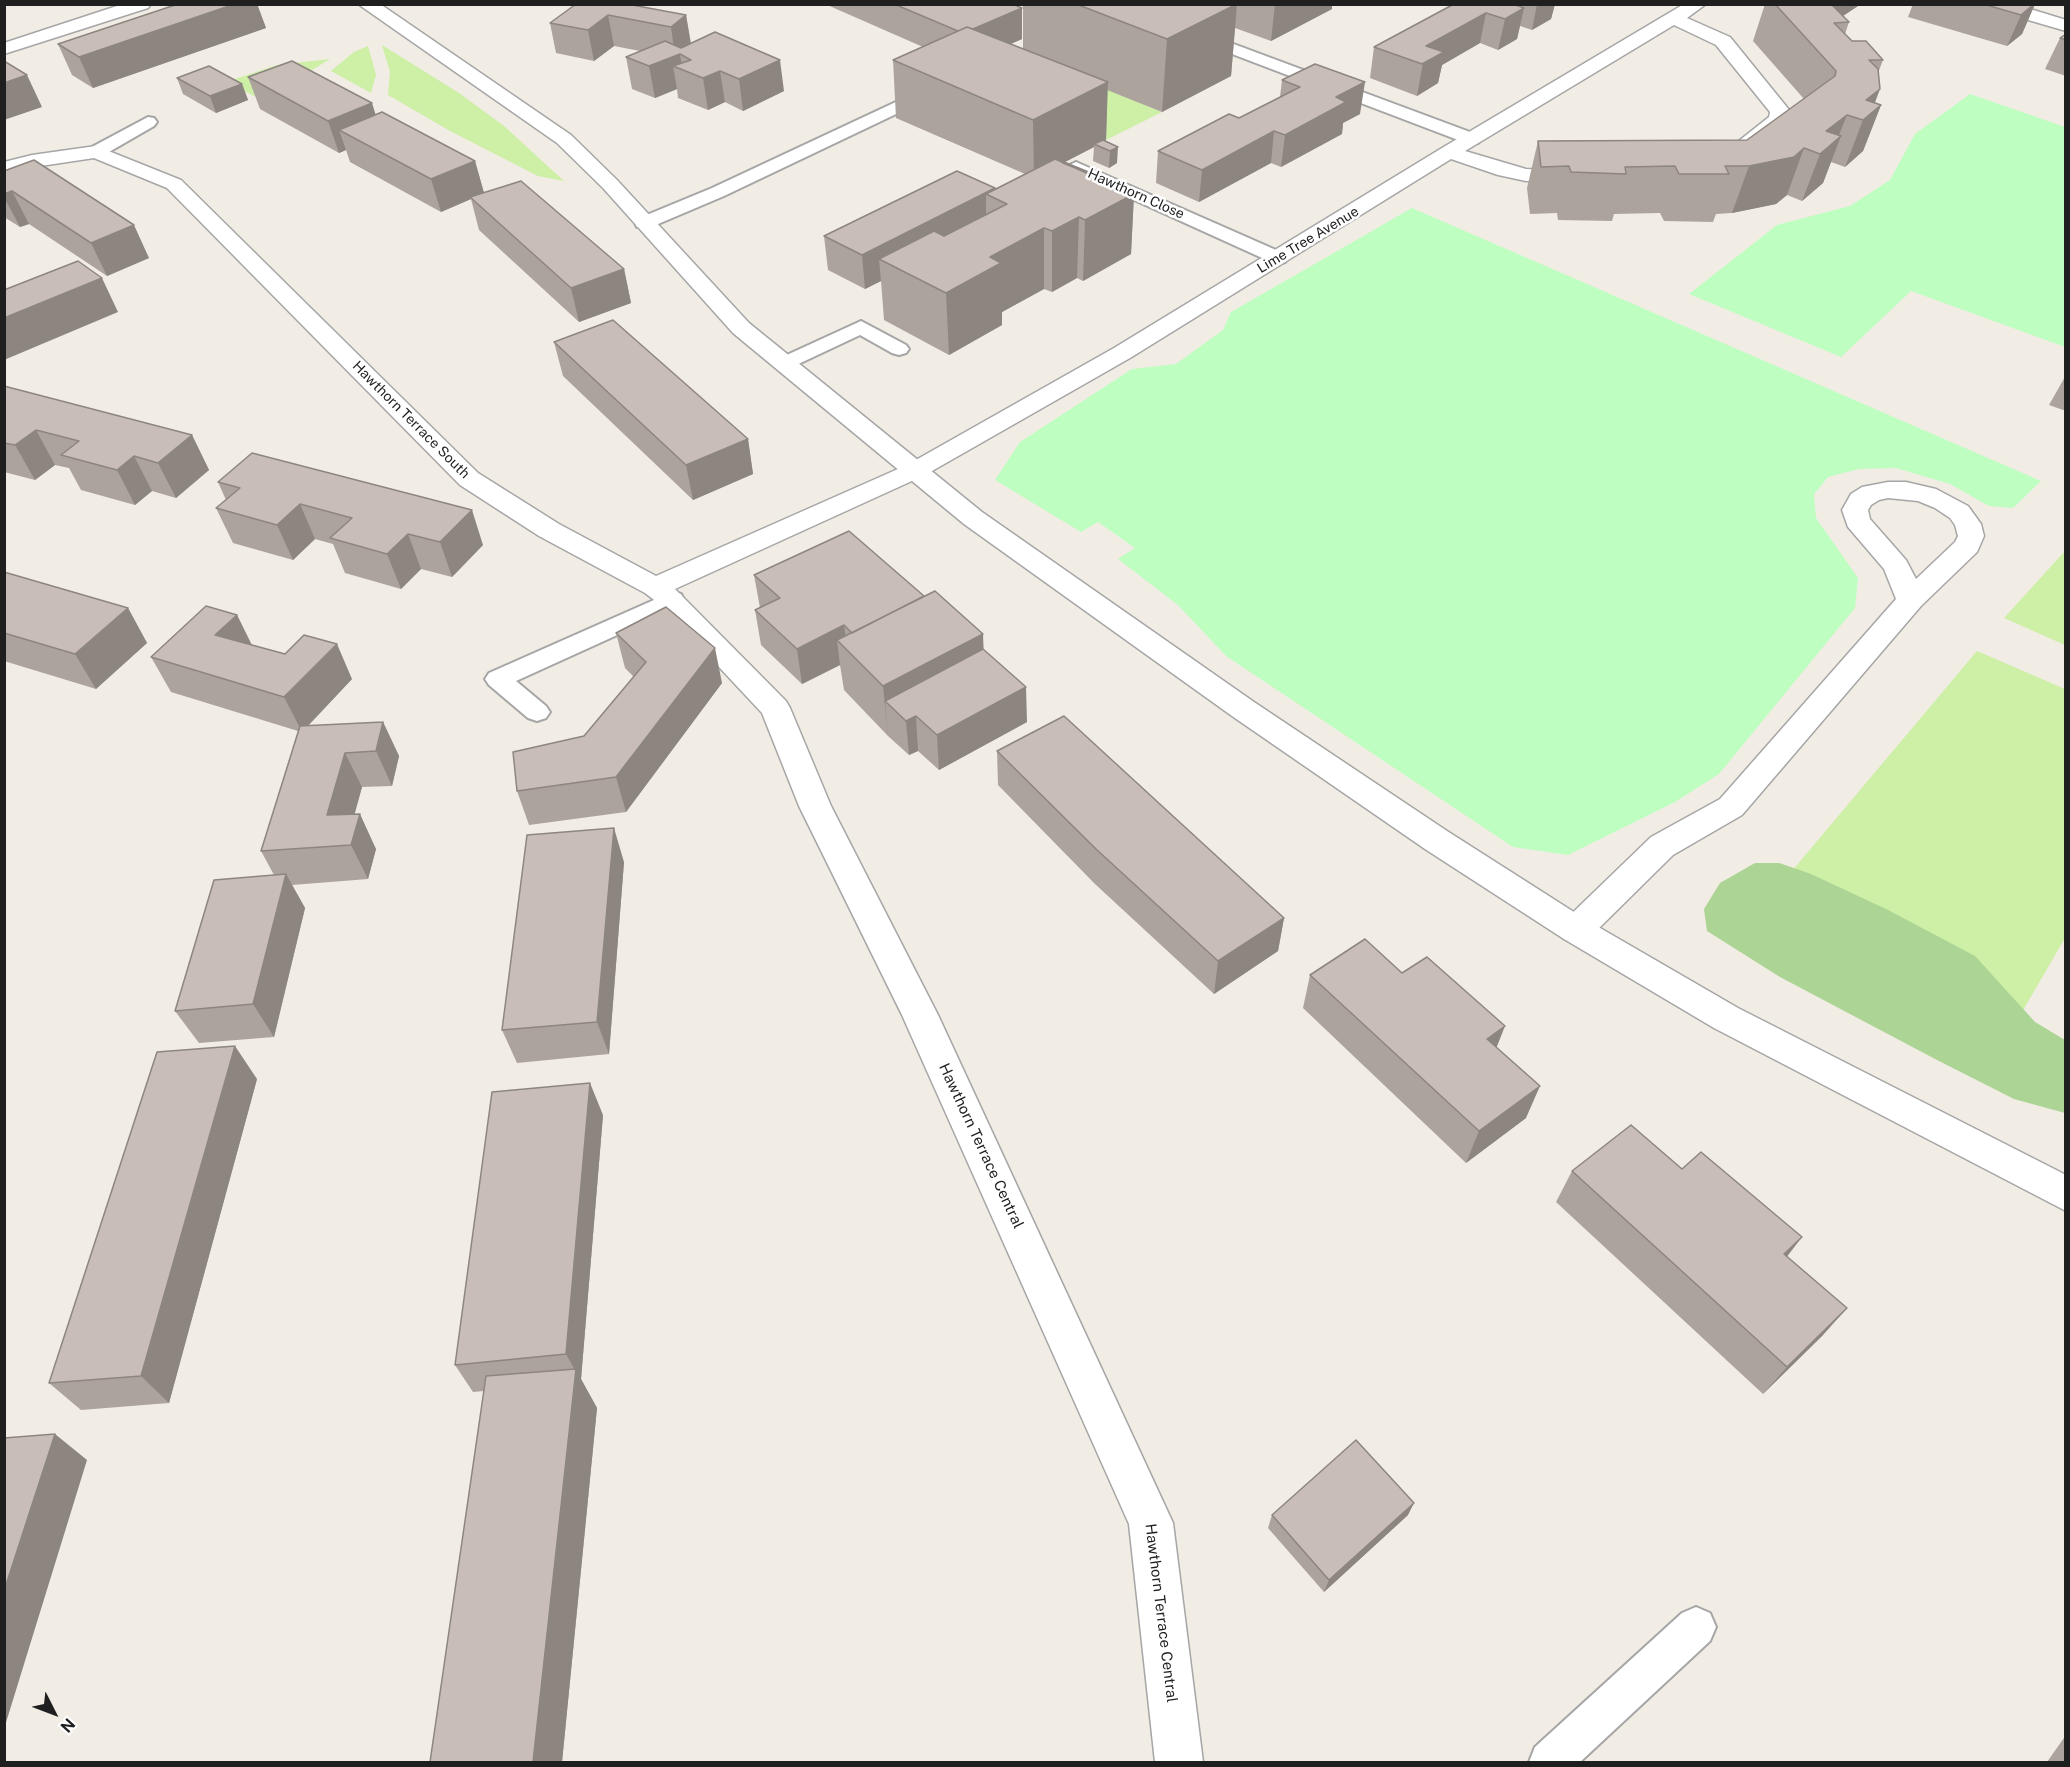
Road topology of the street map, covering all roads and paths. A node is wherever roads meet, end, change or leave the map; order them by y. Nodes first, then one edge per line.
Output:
1 (142, 4) edge
2 (367, 4) edge
3 (1698, 4) edge
4 (1993, 4) edge
5 (1672, 19) junction
6 (2066, 26) edge
7 (1179, 28) edge
8 (4, 49) edge
9 (944, 84) edge
10 (148, 122) dead end
11 (1472, 139) junction
12 (96, 152) junction
13 (1449, 152) junction
14 (1732, 153) edge
15 (4, 169) edge
16 (1596, 175) edge
17 (1036, 188) edge
18 (644, 224) junction
19 (1278, 258) junction
20 (899, 349) dead end
21 (785, 363) junction
22 (916, 470) junction
23 (664, 594) junction
24 (1911, 600) junction
25 (537, 712) dead end
26 (1576, 930) junction
27 (2066, 1194) edge
28 (1696, 1627) dead end
29 (1179, 1762) edge
30 (1550, 1762) edge

1 - 8 street
2 - 18 street
3 - 5 street, Lime Tree Avenue
4 - 6 street
5 - 11 street, Lime Tree Avenue
5 - 14 street
7 - 11 lane
9 - 18 lane
10 - 12 lane
11 - 13 street, Lime Tree Avenue
12 - 15 street
12 - 23 street, Hawthorn Terrace South
13 - 16 street
13 - 19 street, Lime Tree Avenue
17 - 19 lane, Hawthorn Close
18 - 21 street
19 - 22 street, Lime Tree Avenue
20 - 21 lane
21 - 22 street
22 - 23 street
22 - 26 street
23 - 25 lane
23 - 29 street, Hawthorn Terrace Central
24 - 24 street
24 - 26 street
26 - 27 street
28 - 30 lane

